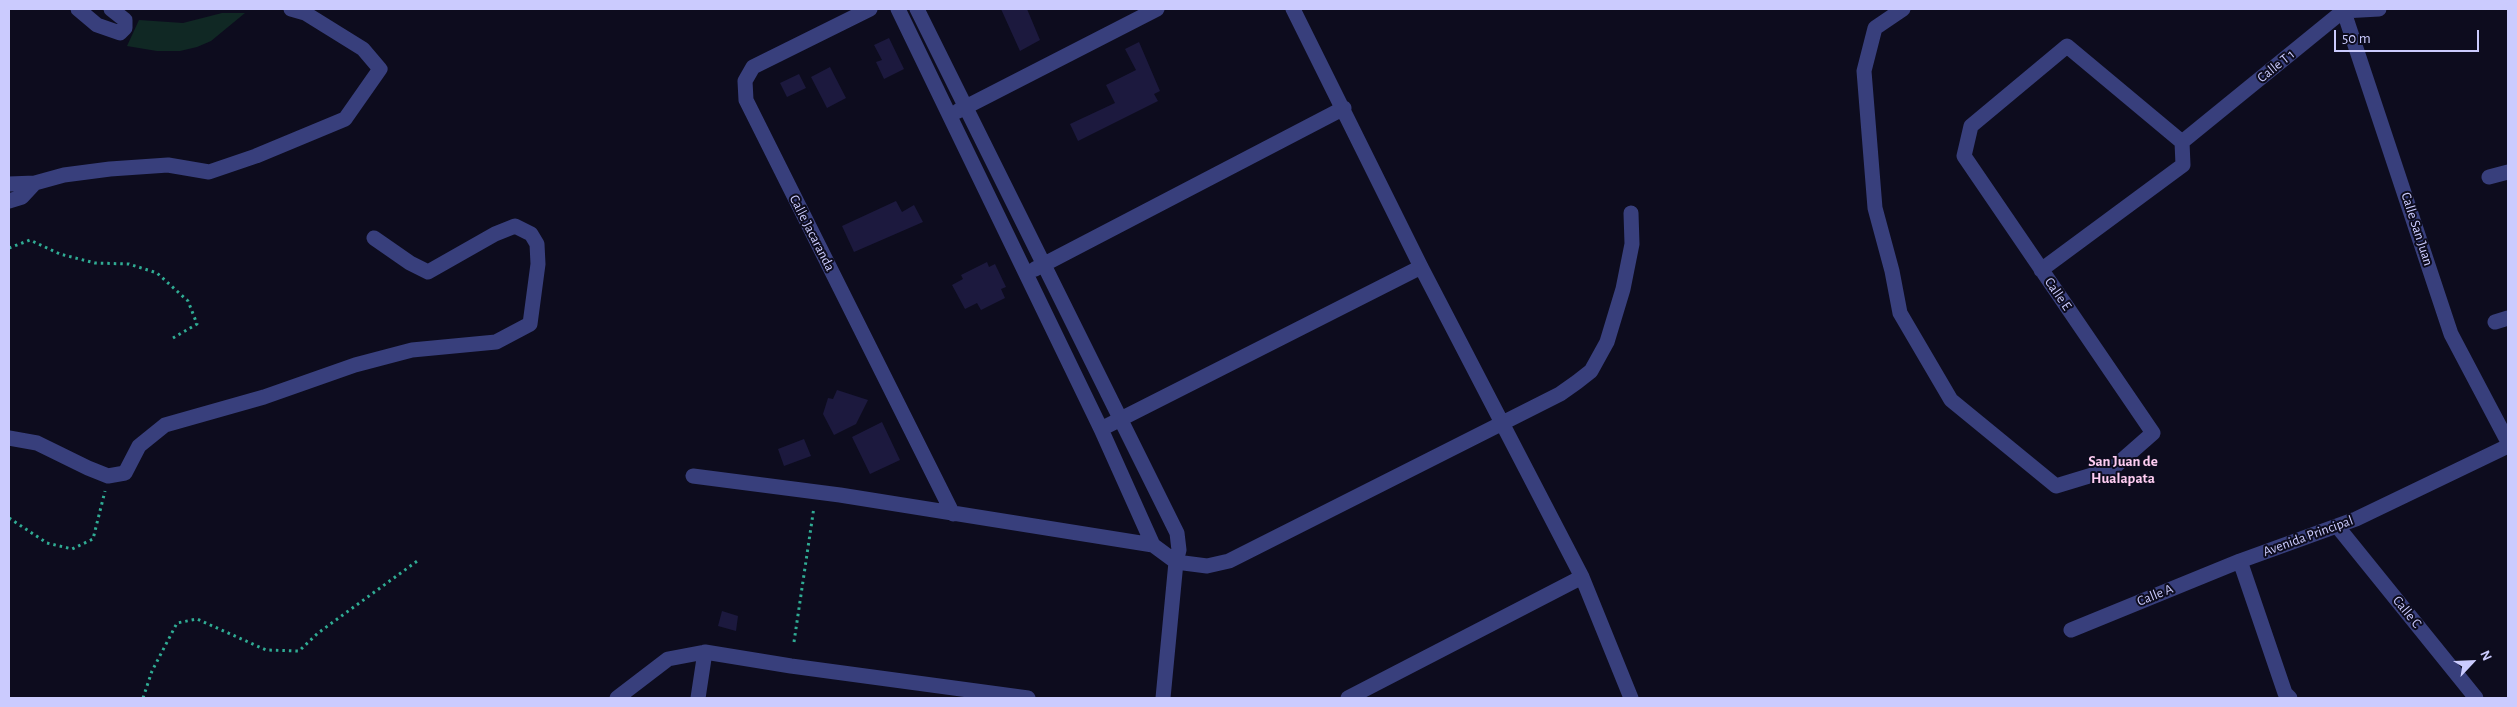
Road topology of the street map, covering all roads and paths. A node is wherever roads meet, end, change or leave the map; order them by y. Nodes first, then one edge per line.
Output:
1 (78, 9) edge
2 (111, 9) edge
3 (291, 9) edge
4 (870, 9) edge
5 (898, 9) edge
6 (917, 9) edge
7 (1157, 9) edge
8 (1293, 9) edge
9 (1903, 9) edge
10 (2379, 9) edge
11 (2343, 10) edge
12 (966, 107) junction
13 (1344, 108) junction
14 (948, 116) junction
15 (2182, 142) junction
16 (2508, 172) edge
17 (2489, 177) dead end
18 (9, 184) edge
19 (34, 184) junction
20 (9, 201) edge
21 (1631, 213) dead end
22 (374, 238) dead end
23 (9, 248) edge
24 (1043, 265) junction
25 (1421, 267) junction
26 (2041, 270) junction
27 (1026, 275) junction
28 (173, 338) dead end
29 (1120, 418) junction
30 (1501, 423) junction
31 (1101, 429) junction
32 (9, 438) edge
33 (2508, 442) edge
34 (2508, 446) edge
35 (108, 476) junction
36 (693, 476) dead end
37 (816, 492) junction
38 (953, 514) junction
39 (9, 518) edge
40 (2337, 526) junction
41 (1153, 545) junction
42 (420, 559) dead end
43 (2240, 560) junction
44 (1176, 562) junction
45 (1582, 576) junction
46 (2071, 630) dead end
47 (794, 642) dead end
48 (705, 652) junction
49 (2283, 696) edge
50 (143, 698) edge
51 (617, 698) edge
52 (698, 698) edge
53 (1028, 698) edge
54 (1163, 698) edge
55 (1348, 698) edge
56 (1631, 698) edge
57 (2476, 698) edge

1 - 2 street
3 - 19 street
4 - 38 street, Calle Jacaranda
5 - 14 street
6 - 12 street
7 - 12 street
8 - 13 street
9 - 26 street, Calle E
10 - 11 street
11 - 15 street, Calle T 1
11 - 33 street, Calle San Juan
12 - 14 street
12 - 24 street
13 - 24 street
13 - 25 street
14 - 27 street
15 - 26 street
15 - 26 street, Calle E
16 - 17 street
18 - 19 street
19 - 20 street
21 - 30 street
22 - 35 street
23 - 28 path
24 - 27 street
24 - 29 street
25 - 29 street
25 - 30 street
27 - 31 street
29 - 31 street
29 - 44 street
30 - 44 street
30 - 45 street
31 - 41 street
32 - 35 street
34 - 40 street, Avenida Principal
35 - 39 path
36 - 37 street
37 - 38 street
37 - 47 path
38 - 41 street
40 - 43 street, Avenida Principal
40 - 57 street, Calle C
41 - 44 street
42 - 50 path
43 - 46 street, Calle A
43 - 49 street
44 - 54 street
45 - 55 street
45 - 56 street
48 - 51 street
48 - 52 street
48 - 53 street

